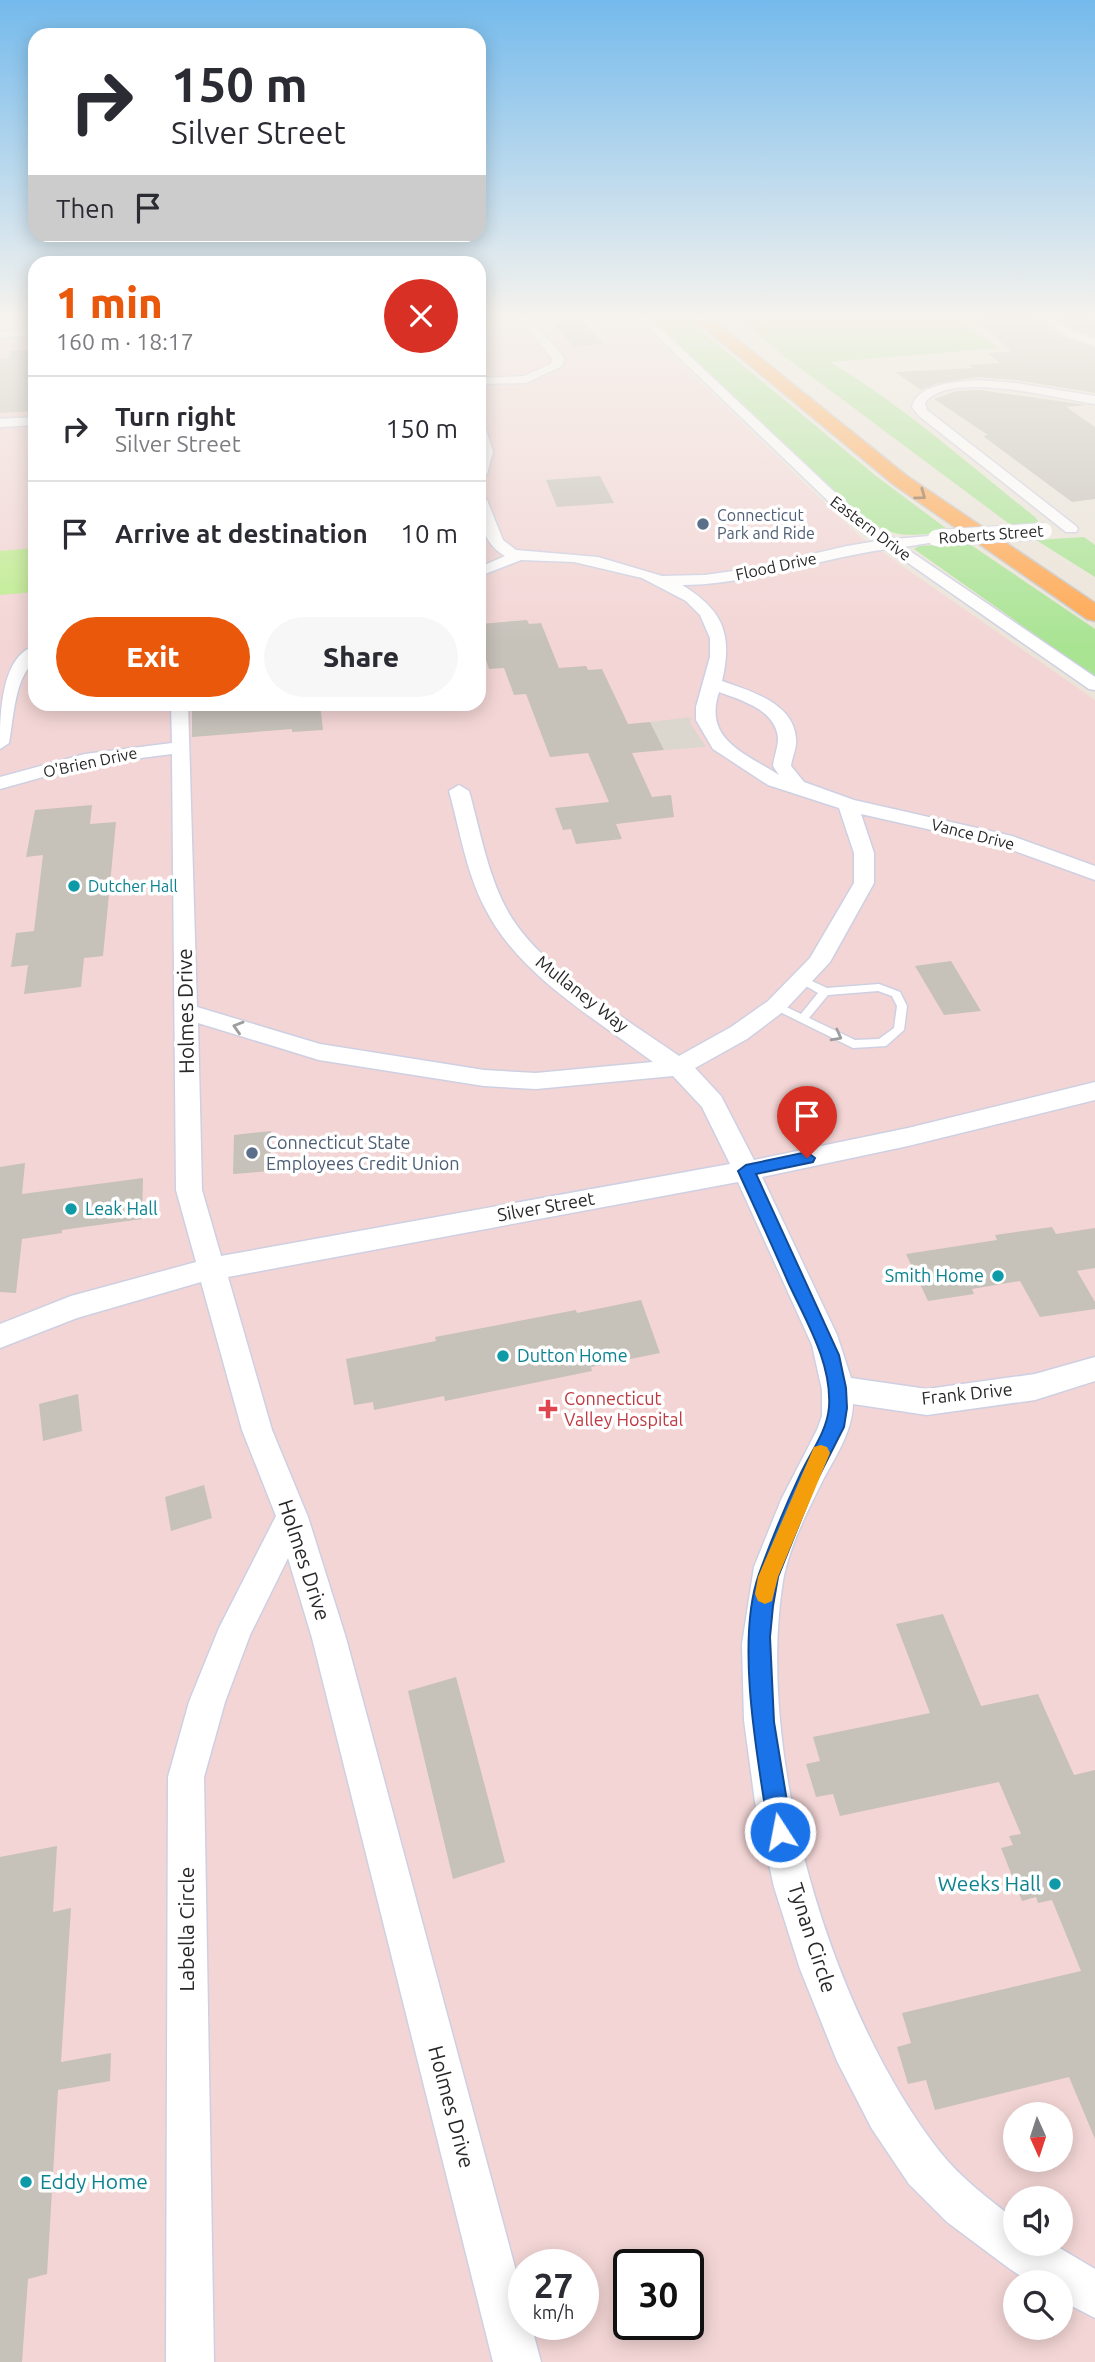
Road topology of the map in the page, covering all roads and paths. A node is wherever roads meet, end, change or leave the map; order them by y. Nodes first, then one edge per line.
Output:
1 (753, 424) edge
2 (831, 424) edge
3 (857, 424) edge
4 (938, 424) edge
5 (486, 441) edge
6 (486, 458) edge
7 (486, 514) edge
8 (1077, 529) joint
9 (1044, 531) joint
10 (936, 538) joint
11 (888, 544) junction
12 (518, 556) junction
13 (486, 569) edge
14 (1075, 576) dead end
15 (663, 580) junction
16 (1095, 614) edge
17 (28, 656) edge
18 (19, 666) junction
19 (0, 668) edge
20 (713, 684) junction
21 (1095, 685) edge
22 (180, 711) edge
23 (0, 743) edge
24 (180, 747) junction
25 (0, 783) edge
26 (797, 786) junction
27 (459, 791) dead end
28 (848, 805) junction
29 (1095, 874) edge
30 (803, 980) junction
31 (825, 992) junction
32 (776, 1006) junction
33 (186, 1011) junction
34 (803, 1018) junction
35 (678, 1068) junction
36 (1095, 1091) edge
37 (746, 1171) junction
38 (210, 1269) junction
39 (0, 1336) edge
40 (1095, 1369) edge
41 (837, 1388) junction
42 (292, 1517) junction
43 (1095, 2295) edge
44 (190, 2362) edge
45 (517, 2362) edge

1 - 11 street, Eastern Drive
2 -> 16 highway
3 - 14 highway
4 - 8 street
5 - 6 street
7 - 12 street
8 - 9 street, Roberts Street
9 - 10 street, Roberts Street, bridge
10 - 11 street, Roberts Street
11 - 15 street, Flood Drive
11 - 21 street, Eastern Drive
12 - 13 street
12 - 15 street
15 - 20 street
17 - 18 street
18 - 19 street
18 - 23 street
20 - 26 street
20 - 26 street
22 - 24 street, Holmes Drive
24 - 25 street, O'Brien Drive
24 - 33 street, Holmes Drive
26 - 28 street, Vance Drive
27 - 35 street, Mullaney Way
28 - 29 street, Vance Drive
28 - 30 street
30 - 31 lane
30 - 32 street
31 - 34 lane
34 -> 31 lane
32 - 34 lane
32 - 35 street
35 -> 33 street
33 - 38 street, Holmes Drive
35 - 37 street, Mullaney Way
36 - 37 street, Silver Street
37 - 38 street, Silver Street
37 - 41 street, Tynan Circle
38 - 39 street, Silver Street
38 - 42 street, Holmes Drive
40 - 41 street, Frank Drive
41 - 43 street, Tynan Circle
42 - 44 street, Labella Circle
42 - 45 street, Holmes Drive

